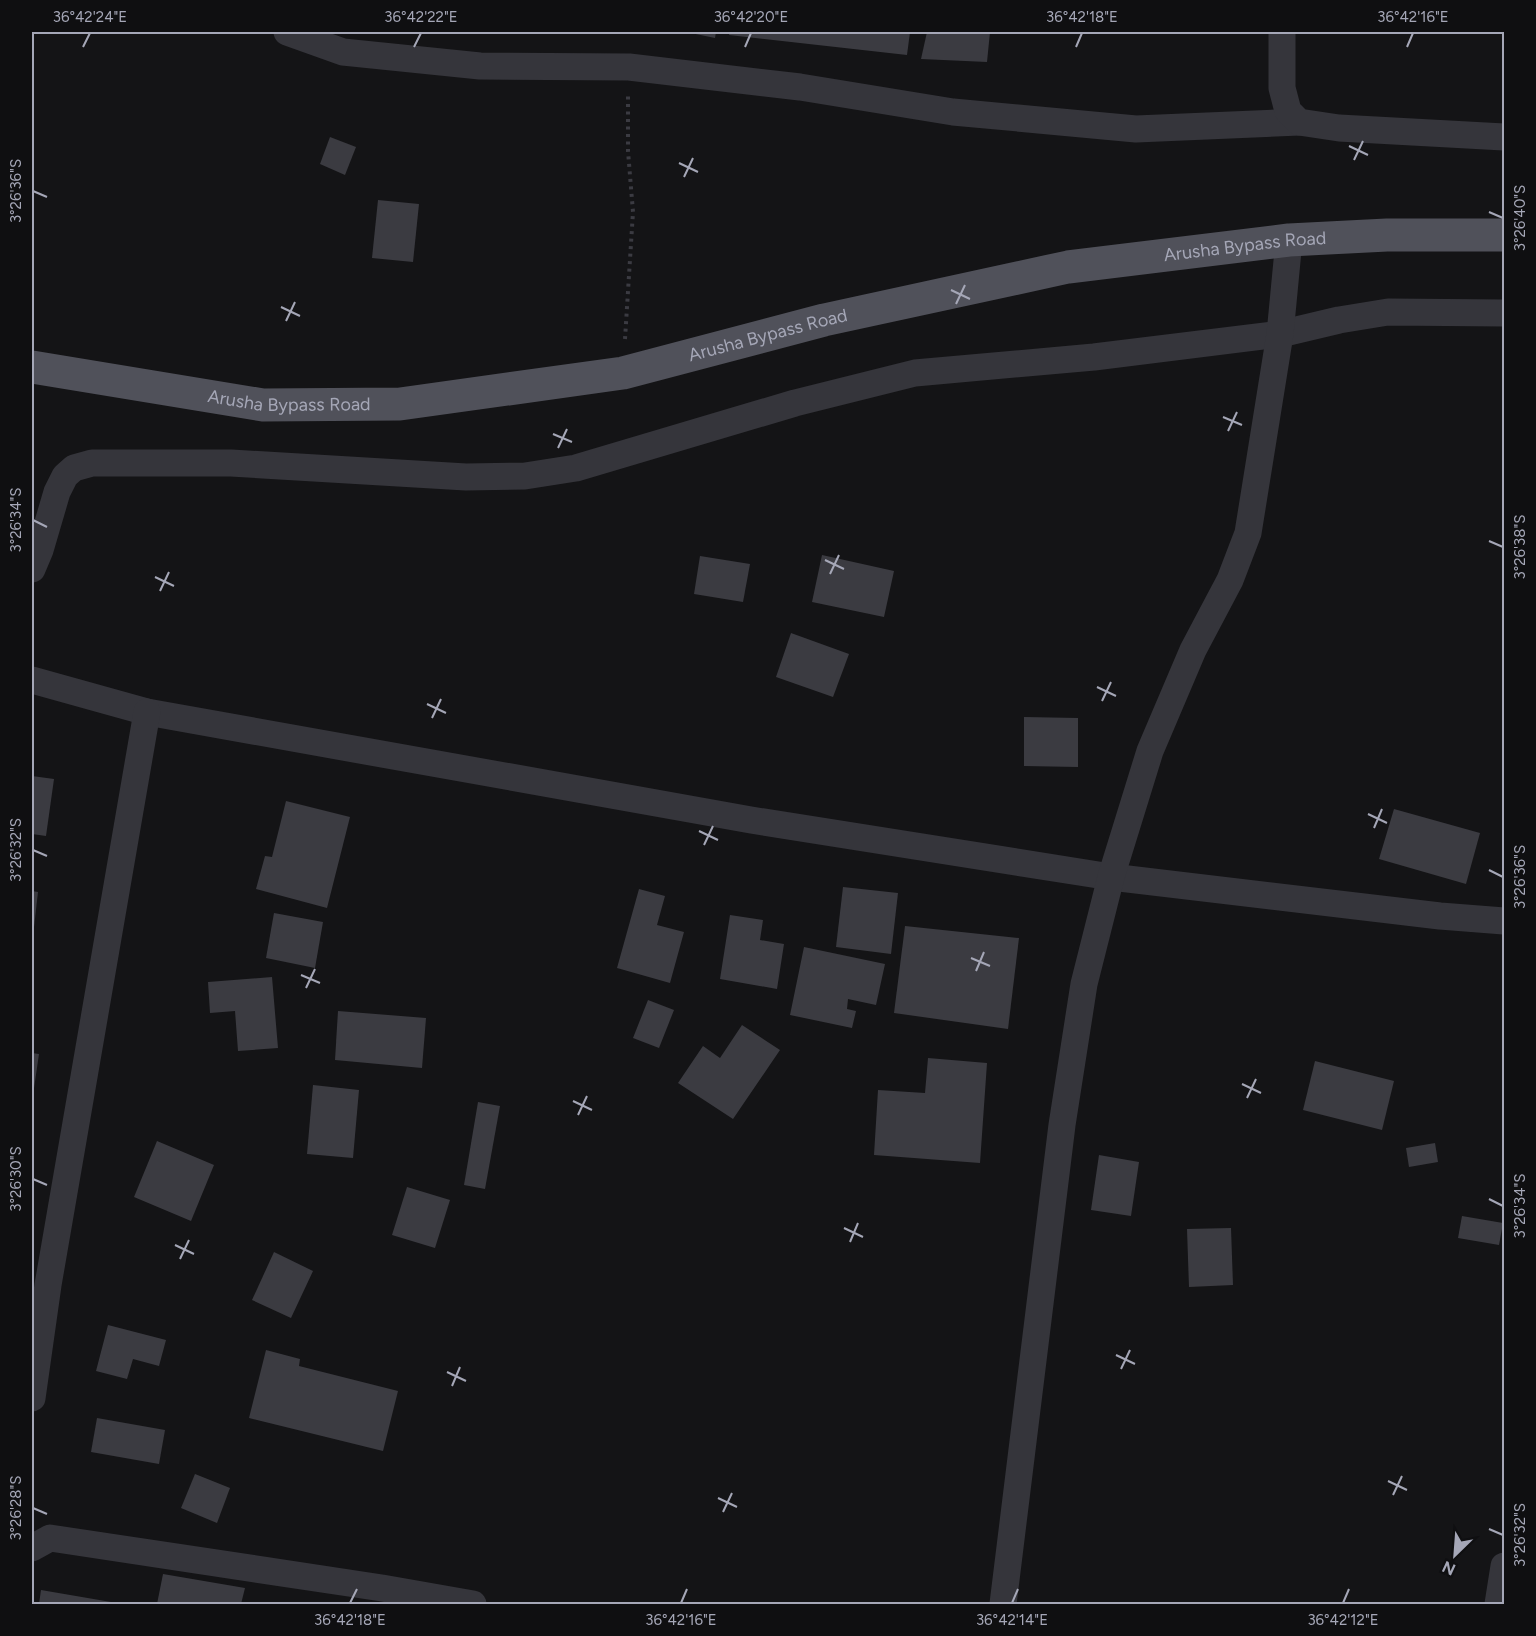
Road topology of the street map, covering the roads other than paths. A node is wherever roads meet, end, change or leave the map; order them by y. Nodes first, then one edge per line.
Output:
1 (287, 32) edge
2 (1282, 32) edge
3 (1299, 122) junction
4 (1504, 137) edge
5 (1504, 235) edge
6 (1289, 240) junction
7 (1504, 313) edge
8 (1280, 334) junction
9 (32, 367) edge
10 (32, 569) edge
11 (32, 680) edge
12 (147, 712) junction
13 (1110, 877) junction
14 (1504, 921) edge
15 (32, 1398) edge
16 (32, 1548) edge
17 (1504, 1566) edge
18 (473, 1605) edge
19 (1003, 1605) edge
20 (1498, 1605) edge

1 - 3 street
2 - 3 street
3 - 4 street
5 - 6 main road, Arusha Bypass Road
6 - 8 street
6 - 9 main road, Arusha Bypass Road
7 - 8 street
8 - 10 street
8 - 13 street
11 - 12 street
12 - 13 street
12 - 15 street
13 - 14 street
13 - 19 street
16 - 18 street
17 - 20 street

